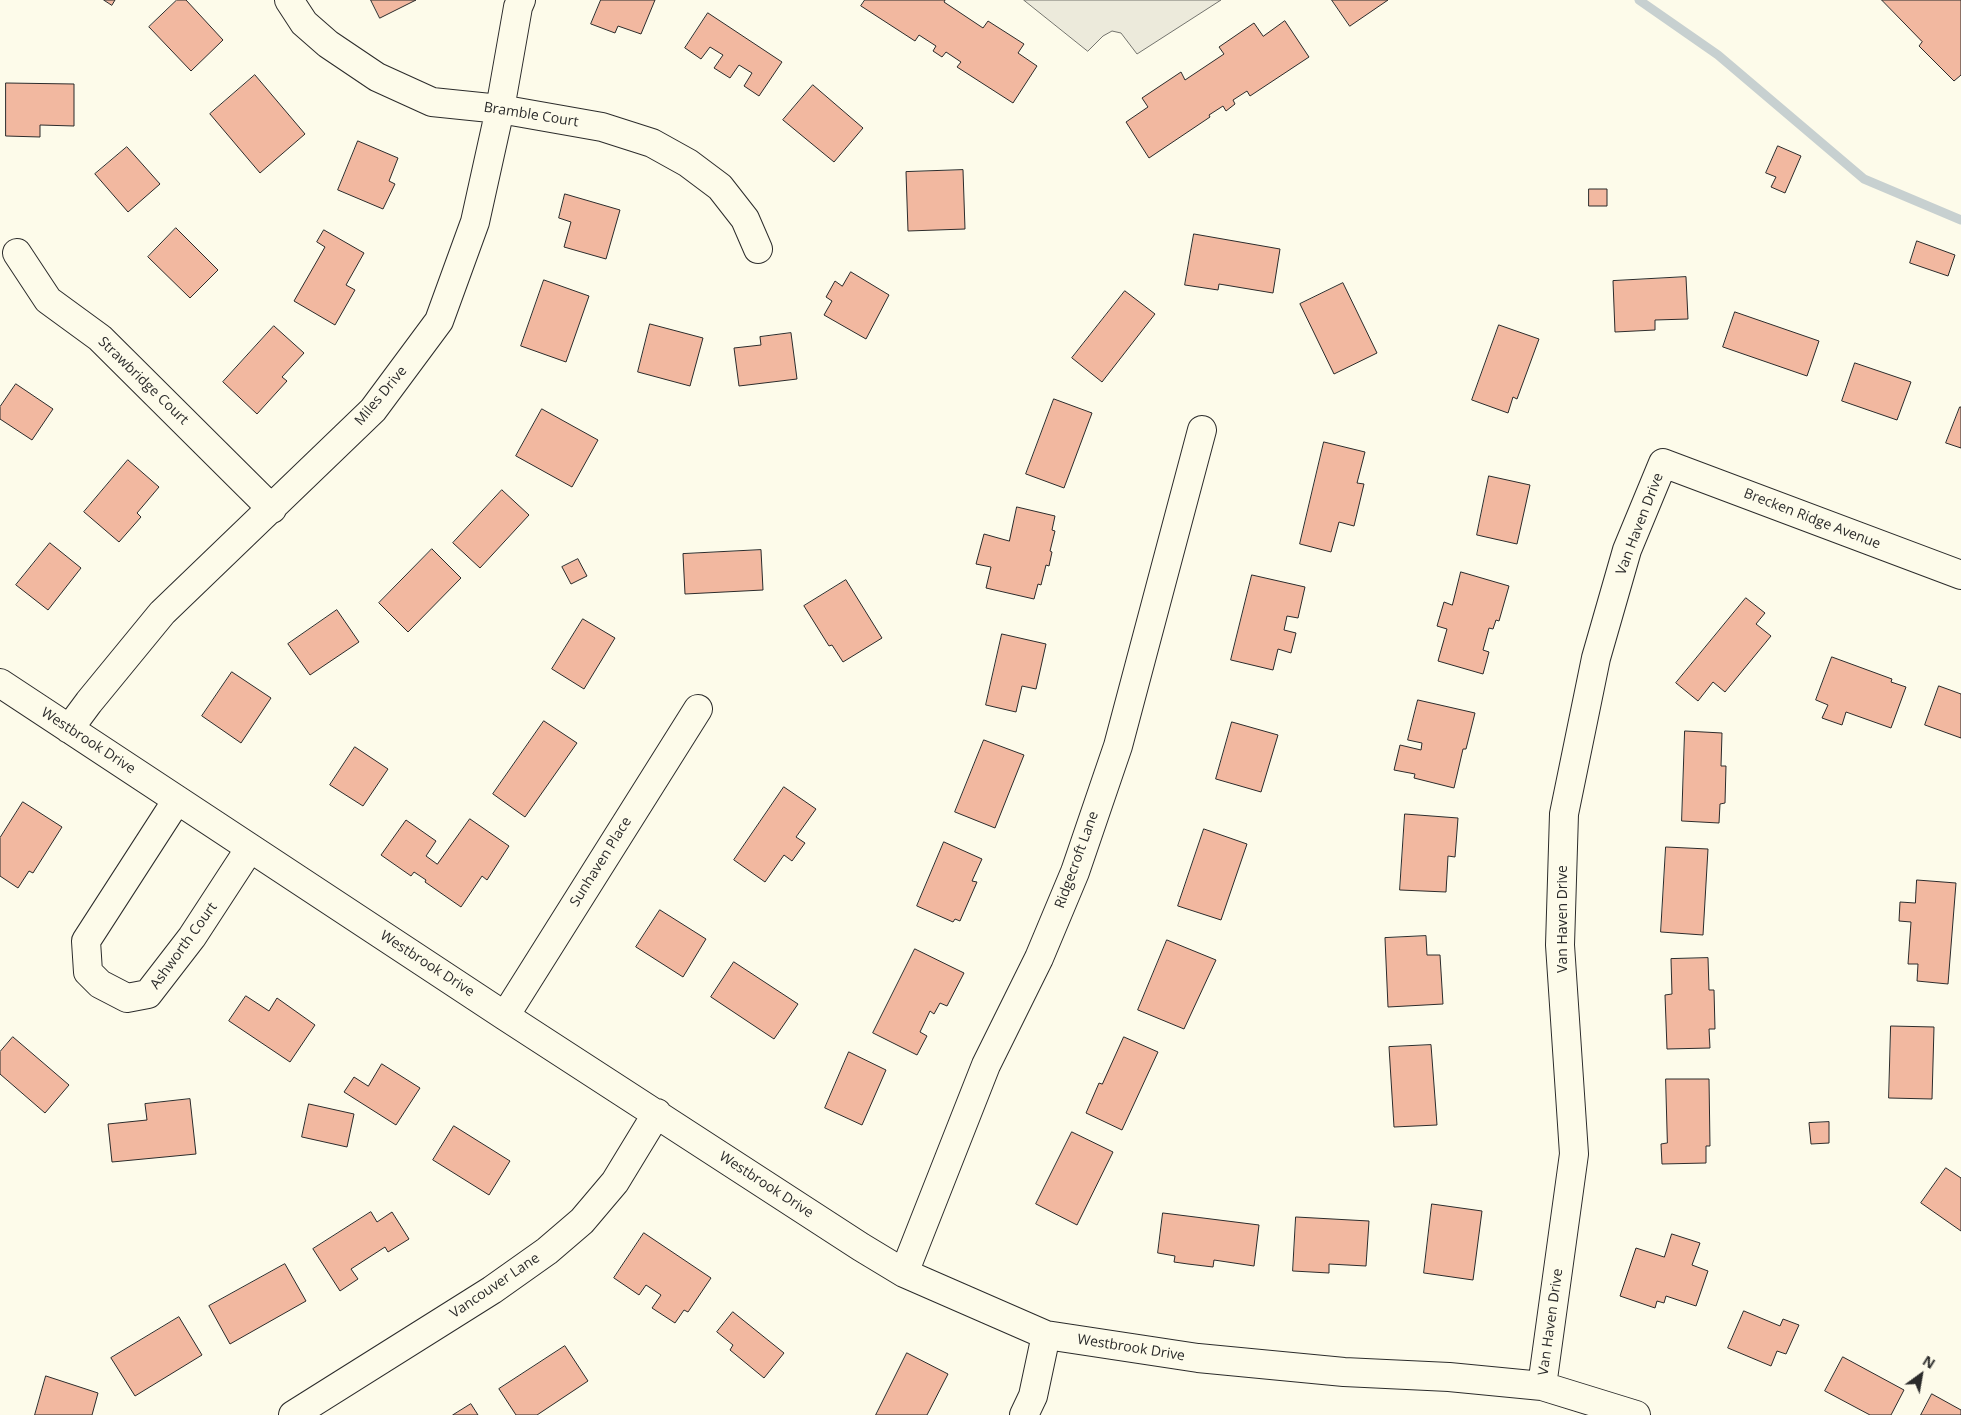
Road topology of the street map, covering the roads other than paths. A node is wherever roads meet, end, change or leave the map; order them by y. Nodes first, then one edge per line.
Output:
1 (289, 0) edge
2 (520, 0) edge
3 (500, 108) junction
4 (758, 249) dead end
5 (17, 253) dead end
6 (1202, 430) dead end
7 (1663, 463) joint
8 (272, 509) junction
9 (1961, 575) edge
10 (0, 683) edge
11 (698, 709) dead end
12 (70, 728) junction
13 (177, 800) junction
14 (250, 848) junction
15 (505, 1016) junction
16 (656, 1113) junction
17 (904, 1273) junction
18 (1046, 1335) junction
19 (1542, 1386) junction
20 (293, 1415) edge
21 (1024, 1415) edge
22 (1636, 1415) edge

1 - 3 street, Bramble Court
2 - 3 street, Miles Drive
3 - 4 street, Bramble Court
3 - 8 street, Miles Drive
5 - 8 street, Strawbridge Court
6 - 17 street, Ridgecroft Lane
7 - 9 street, Brecken Ridge Avenue
7 - 19 street, Van Haven Drive
8 - 12 street, Miles Drive
10 - 12 street, Westbrook Drive
11 - 15 street, Sunhaven Place
12 - 13 street, Westbrook Drive
13 - 14 street, Westbrook Drive
13 - 14 street, Ashworth Court
14 - 15 street, Westbrook Drive
15 - 16 street, Westbrook Drive
16 - 17 street, Westbrook Drive
16 - 20 street, Vancouver Lane
17 - 18 street, Westbrook Drive
18 - 19 street, Westbrook Drive
18 - 21 street
19 - 22 street, Westbrook Drive

